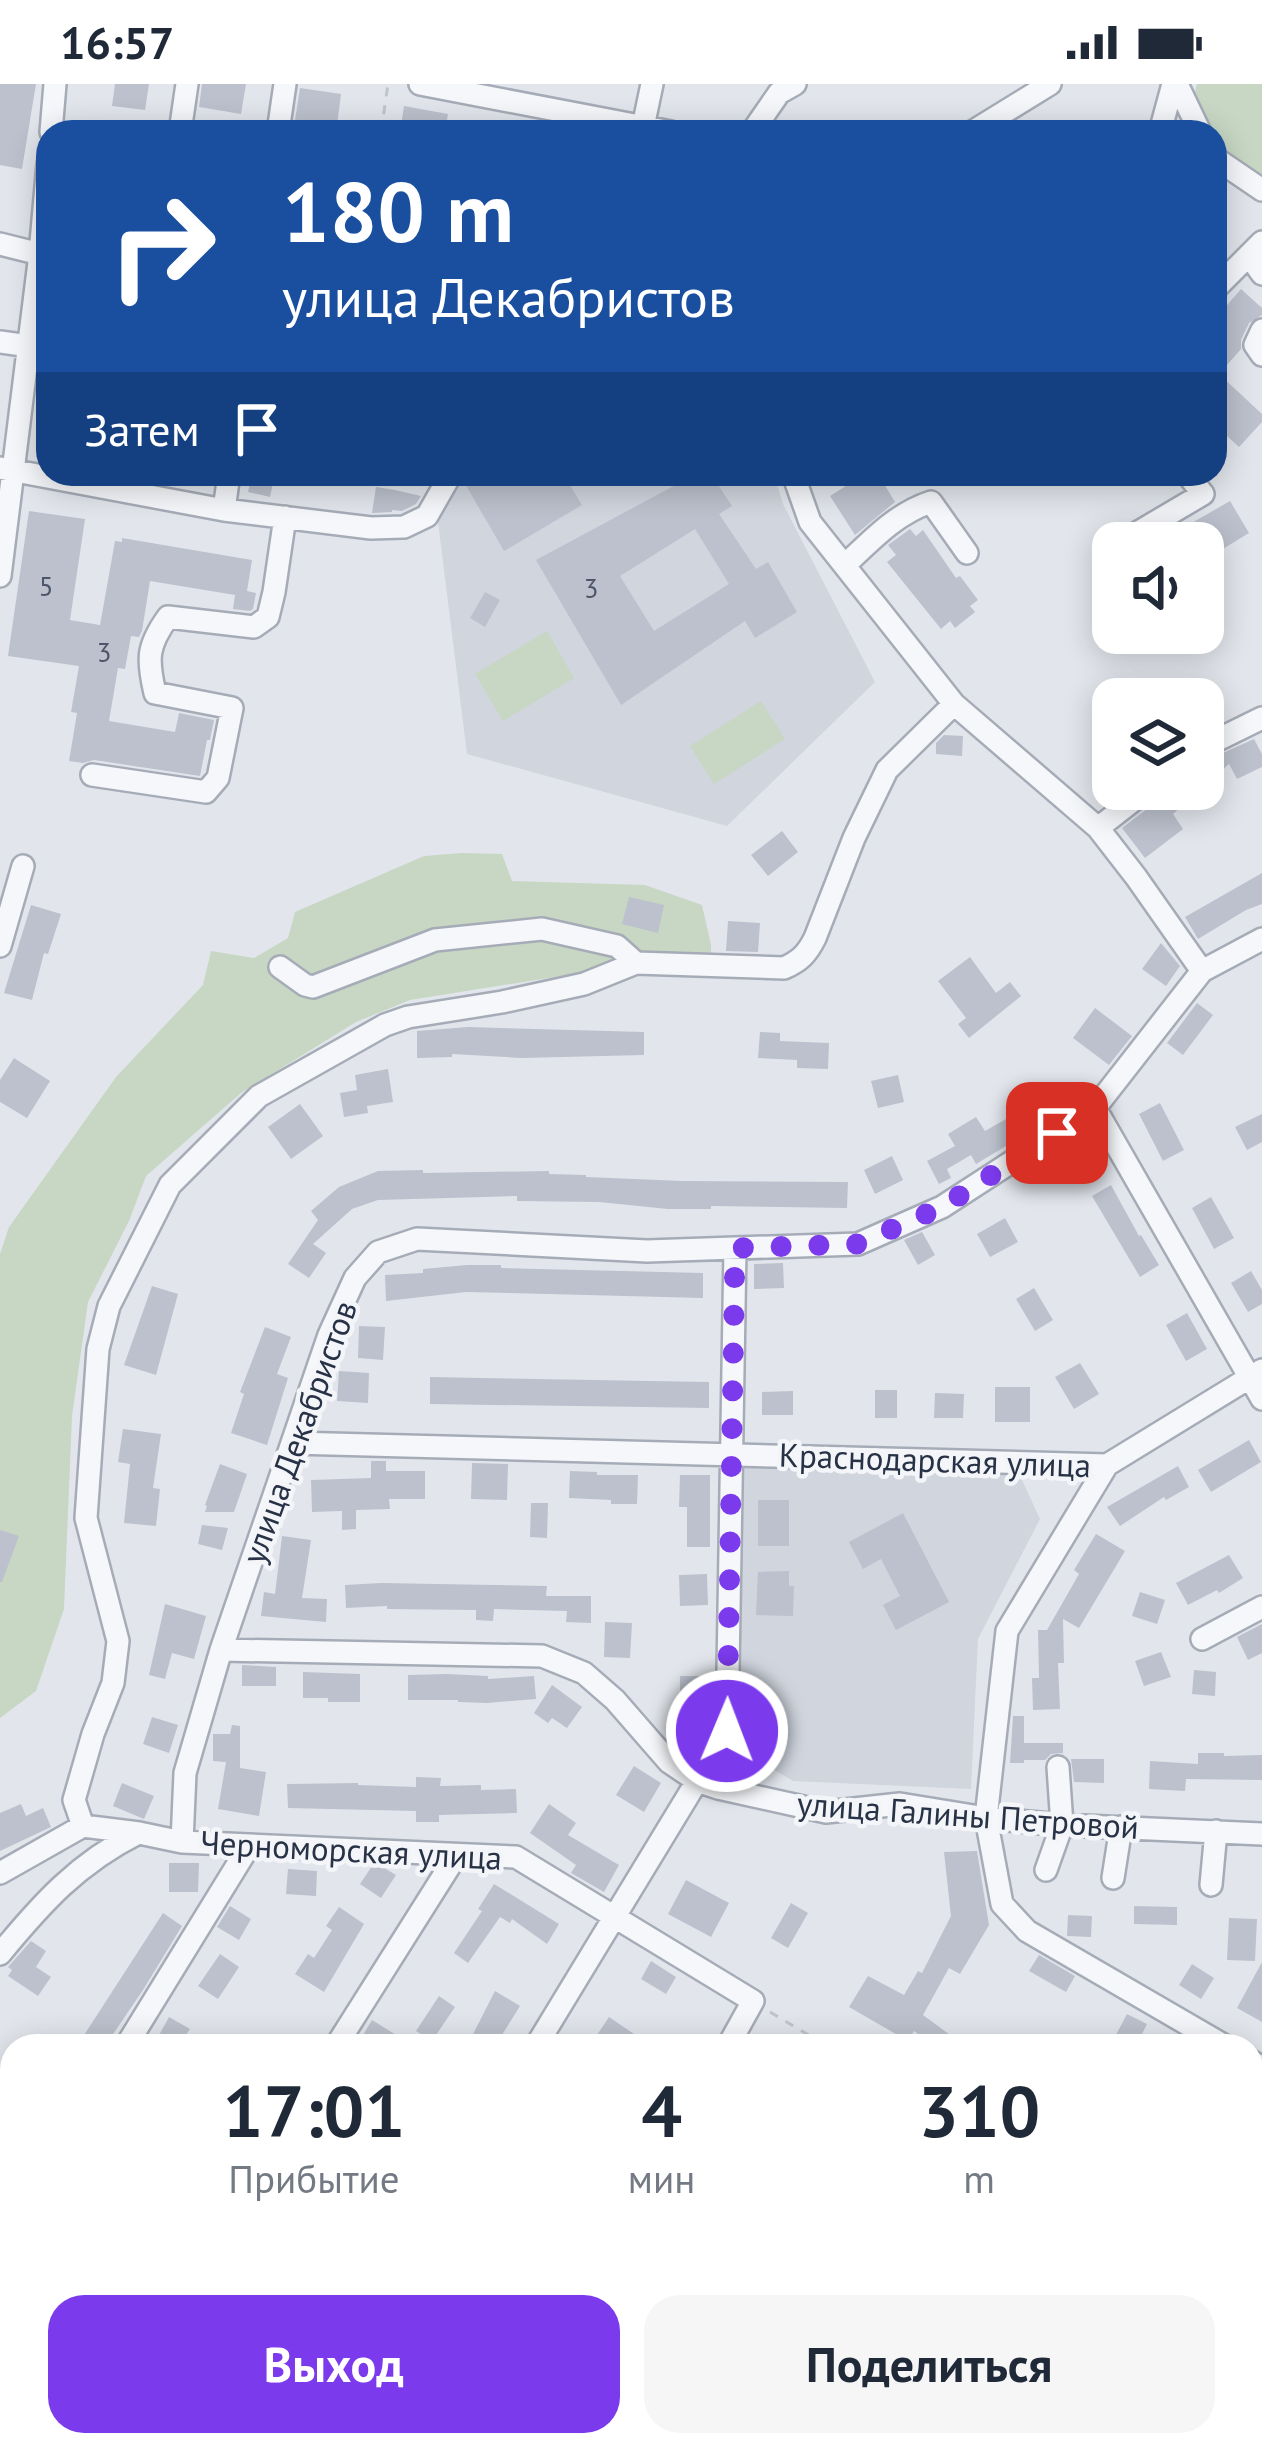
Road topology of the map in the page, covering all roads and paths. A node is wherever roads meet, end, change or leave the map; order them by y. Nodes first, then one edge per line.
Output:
1 (55, 84) edge
2 (188, 84) edge
3 (285, 84) edge
4 (388, 84) edge
5 (420, 84) edge
6 (652, 84) edge
7 (795, 84) edge
8 (1050, 84) edge
9 (1175, 84) edge
10 (52, 120) edge
11 (182, 120) edge
12 (280, 120) edge
13 (383, 120) edge
14 (551, 120) edge
15 (644, 120) edge
16 (761, 120) edge
17 (992, 120) edge
18 (1164, 120) edge
19 (1194, 120) edge
20 (1227, 166) edge
21 (1262, 190) edge
22 (0, 244) edge
23 (1260, 244) edge
24 (36, 253) edge
25 (1262, 274) edge
26 (1227, 277) edge
27 (36, 287) edge
28 (1262, 330) edge
29 (0, 342) edge
30 (29, 346) junction
31 (1262, 355) edge
32 (7, 469) edge
33 (97, 486) edge
34 (227, 486) edge
35 (444, 486) edge
36 (797, 486) edge
37 (1196, 486) edge
38 (224, 510) junction
39 (285, 517) junction
40 (1156, 522) edge
41 (967, 553) dead end
42 (845, 565) junction
43 (0, 576) edge
44 (954, 704) junction
45 (1262, 718) edge
46 (1224, 737) edge
47 (92, 775) dead end
48 (1121, 810) edge
49 (1098, 828) junction
50 (23, 866) dead end
51 (1262, 939) edge
52 (0, 946) edge
53 (636, 963) junction
54 (280, 967) dead end
55 (1202, 970) junction
56 (1095, 1108) junction
57 (735, 1248) junction
58 (1256, 1373) edge
59 (1262, 1399) edge
60 (293, 1443) junction
61 (729, 1455) junction
62 (1107, 1465) junction
63 (1262, 1607) edge
64 (1202, 1639) dead end
65 (221, 1651) junction
66 (727, 1731) joint
67 (1058, 1766) dead end
68 (697, 1780) junction
69 (727, 1790) junction
70 (986, 1818) junction
71 (83, 1826) junction
72 (1062, 1826) junction
73 (1121, 1827) junction
74 (1216, 1831) junction
75 (139, 1832) junction
76 (1262, 1834) edge
77 (182, 1842) junction
78 (249, 1846) junction
79 (456, 1856) junction
80 (1046, 1870) dead end
81 (0, 1873) edge
82 (1113, 1878) dead end
83 (1211, 1885) dead end
84 (613, 1918) junction
85 (0, 1954) edge
86 (753, 2002) junction
87 (133, 2034) edge
88 (345, 2034) edge
89 (543, 2034) edge
90 (735, 2034) edge
91 (807, 2034) edge
92 (1205, 2034) edge

1 - 10 street
2 - 11 street
3 - 12 street
4 - 13 path
5 - 14 street
6 - 15 street
7 - 16 street
8 - 17 street
9 - 18 street
9 - 19 street
20 - 21 street
22 - 24 street
23 - 25 street
23 - 26 street
27 - 30 street
28 - 31 street
29 - 30 street
30 - 32 street
32 - 43 street
33 - 38 street
34 - 38 street
35 - 39 street
36 - 42 street
37 - 40 street
38 - 39 street
39 - 47 street
41 - 42 street
42 - 44 street
44 - 49 street
44 - 53 street
45 - 46 street
48 - 49 street
49 - 55 street
50 - 52 street
51 - 55 street, улица Декабристов
53 - 54 street
53 - 71 street
55 - 56 street, улица Декабристов
56 - 57 street, улица Декабристов
56 - 58 street
57 - 60 street, улица Декабристов
57 - 61 street
58 - 59 street
58 - 62 street, Краснодарская улица
60 - 61 street, Краснодарская улица
60 - 65 street, улица Декабристов
61 - 62 street, Краснодарская улица
61 - 66 street
62 - 70 street
63 - 64 street
65 - 68 street, улица Галины Петровой
65 - 77 street, улица Декабристов
66 - 69 path
67 - 72 street
68 - 69 street, улица Галины Петровой
68 - 84 street
69 - 70 street, улица Галины Петровой
70 - 72 street, улица Галины Петровой
70 - 92 street
71 - 75 street
71 - 81 street
72 - 73 street, улица Галины Петровой
72 - 80 street
73 - 74 street, улица Галины Петровой
73 - 82 street
74 - 76 street, улица Галины Петровой
74 - 83 street
75 - 77 street
75 - 85 street
77 - 78 street, Черноморская улица
78 - 79 street, Черноморская улица
78 - 87 street
79 - 84 street, Черноморская улица
79 - 88 street
84 - 86 street, Черноморская улица
84 - 89 street
86 - 90 street
86 - 91 path

